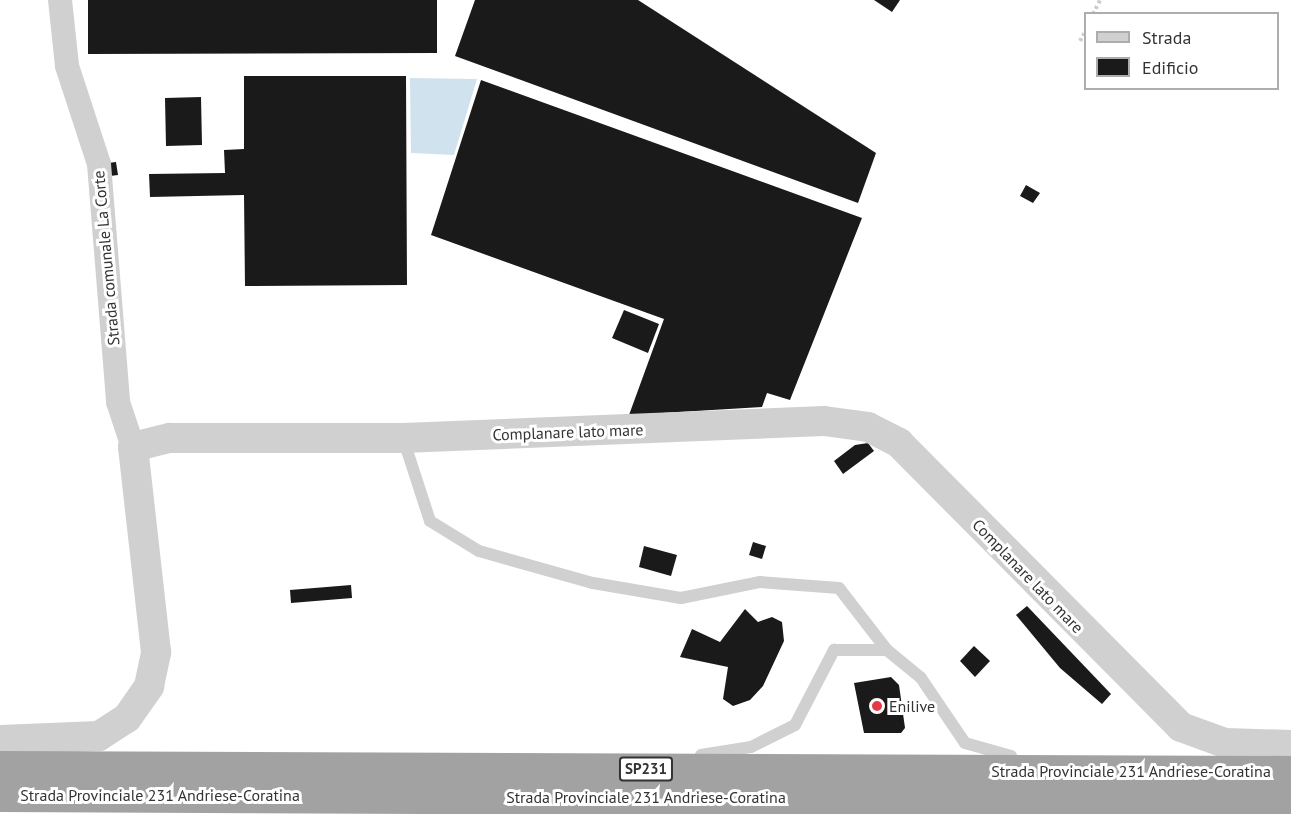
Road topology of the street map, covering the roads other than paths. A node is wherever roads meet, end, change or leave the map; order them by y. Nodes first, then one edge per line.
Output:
1 (60, 0) edge
2 (403, 438) junction
3 (133, 447) junction
4 (887, 650) junction
5 (0, 740) edge
6 (1291, 745) edge
7 (0, 767) edge
8 (570, 769) junction
9 (1197, 771) junction
10 (1291, 772) edge
11 (0, 795) edge
12 (1291, 801) edge

1 - 3 street, Strada comunale La Corte
2 - 3 street, Complanare lato mare
2 - 4 lane
2 - 6 street, Complanare lato mare
3 - 5 street
4 - 8 lane
4 - 9 lane
7 - 8 highway, Strada Provinciale 231 Andriese-Coratina / SP231
8 - 9 highway, Strada Provinciale 231 Andriese-Coratina / SP231
9 - 10 highway, Strada Provinciale 231 Andriese-Coratina / SP231
11 - 12 highway, Strada Provinciale 231 Andriese-Coratina / SP231

